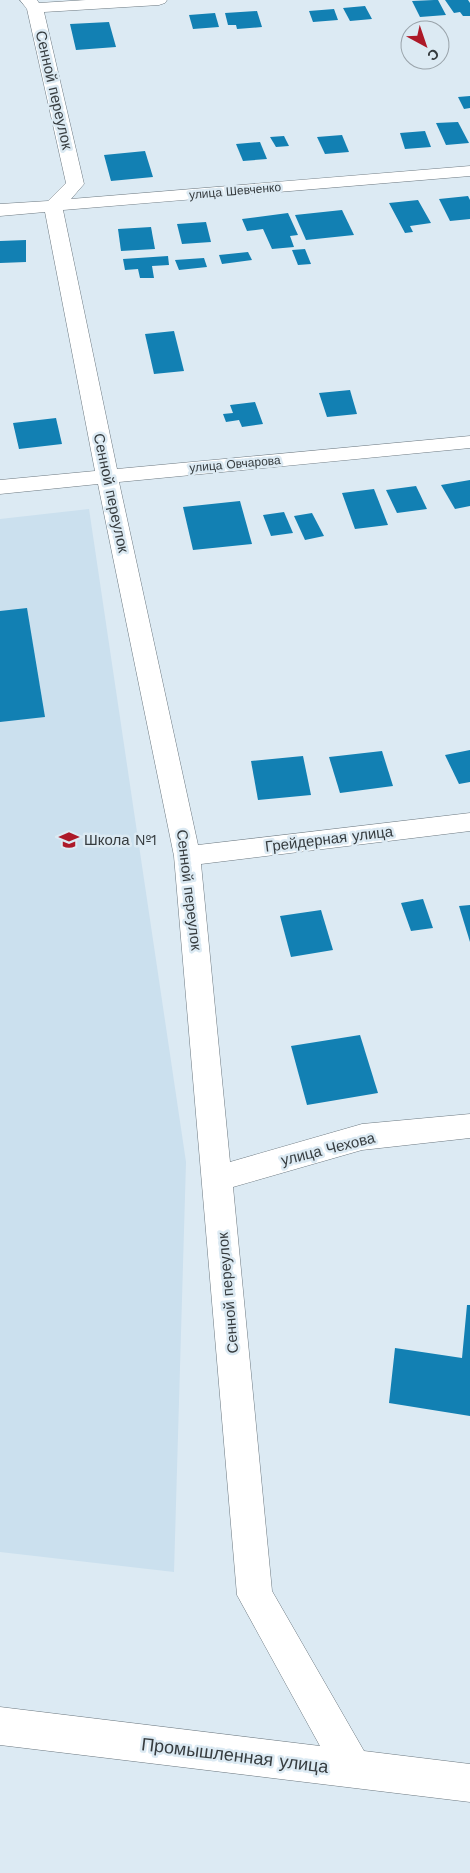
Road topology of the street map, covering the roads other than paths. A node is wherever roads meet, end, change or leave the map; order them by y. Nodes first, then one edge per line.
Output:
1 (159, 0) edge
2 (32, 4) edge
3 (470, 171) edge
4 (54, 206) junction
5 (0, 210) edge
6 (470, 442) edge
7 (107, 476) junction
8 (0, 487) edge
9 (470, 822) edge
10 (188, 856) junction
11 (470, 1126) edge
12 (218, 1178) junction
13 (0, 1726) edge
14 (354, 1770) junction
15 (470, 1783) edge

1 - 2 street
2 - 4 street, Сенной переулок
3 - 4 street, улица Шевченко
4 - 5 street, улица Шевченко
4 - 7 street, Сенной переулок
6 - 7 street, улица Овчарова
7 - 8 street, улица Овчарова
7 - 10 street, Сенной переулок
9 - 10 street, Грейдерная улица
10 - 12 street, Сенной переулок
11 - 12 street, улица Чехова
12 - 14 street, Сенной переулок
13 - 14 street, Промышленная улица
14 - 15 street, Промышленная улица

